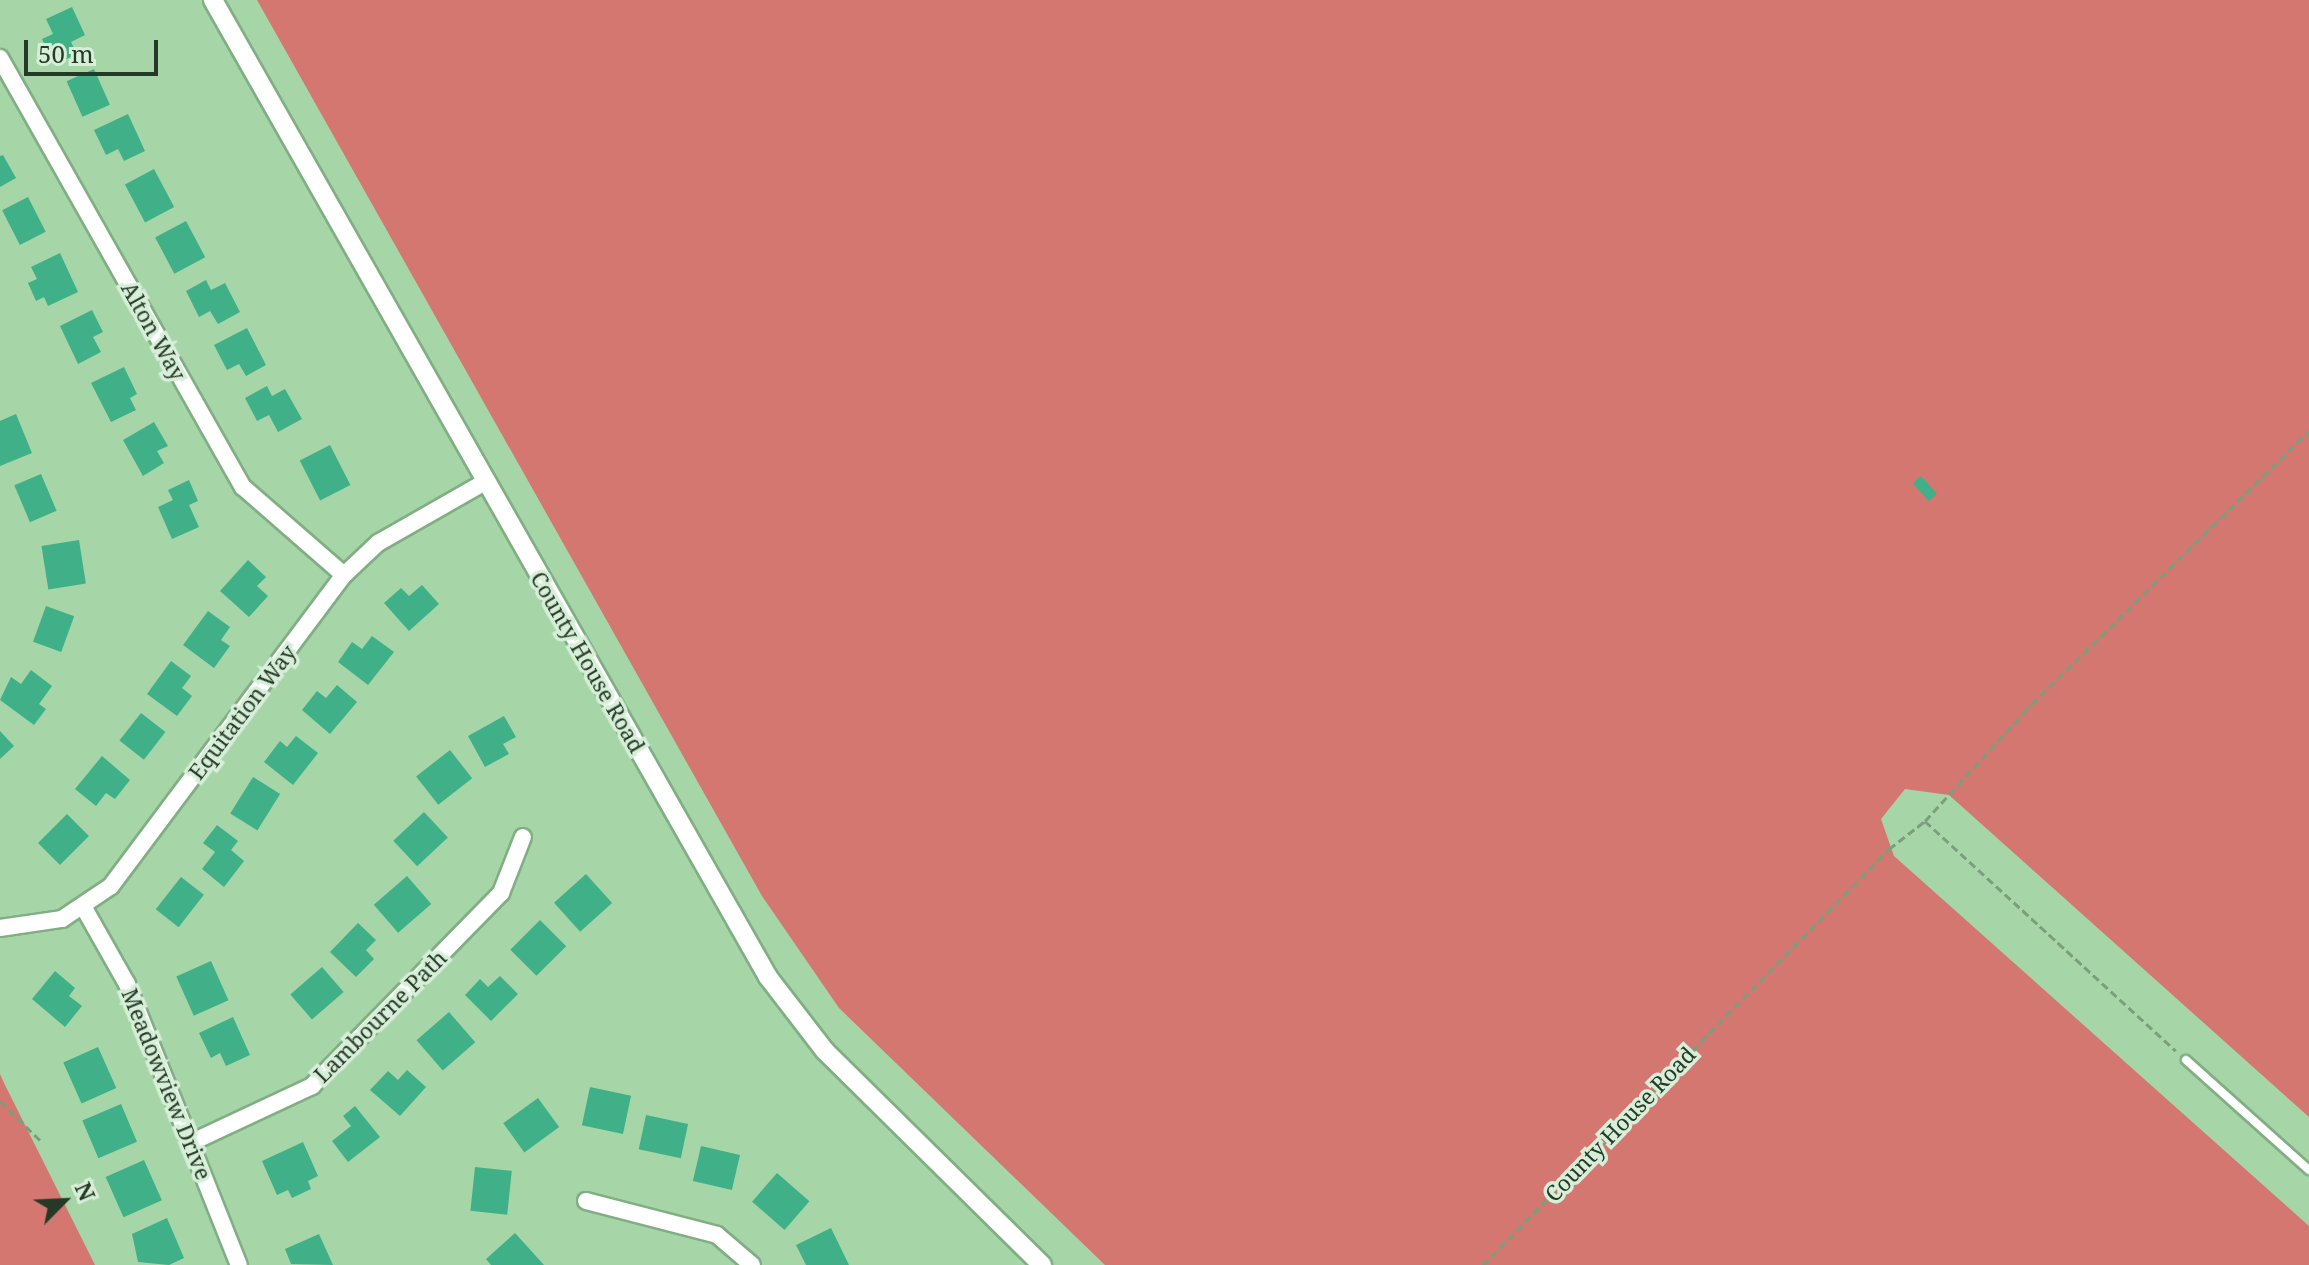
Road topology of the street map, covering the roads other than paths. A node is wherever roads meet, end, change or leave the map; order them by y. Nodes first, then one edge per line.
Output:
1 (213, 0) edge
2 (0, 58) edge
3 (485, 482) junction
4 (344, 575) junction
5 (523, 837) dead end
6 (84, 908) junction
7 (0, 928) edge
8 (2186, 1060) road end
9 (190, 1143) junction
10 (2309, 1170) edge
11 (586, 1201) dead end
12 (239, 1265) edge
13 (752, 1265) edge
14 (1042, 1265) edge

1 - 3 street, County House Road
2 - 4 street, Alton Way
3 - 4 street, Equitation Way
3 - 14 street, County House Road
4 - 6 street, Equitation Way
5 - 9 street, Lambourne Path
6 - 7 street, Equitation Way
6 - 9 street, Meadowview Drive
8 - 10 lane
9 - 12 street, Meadowview Drive
11 - 13 street

